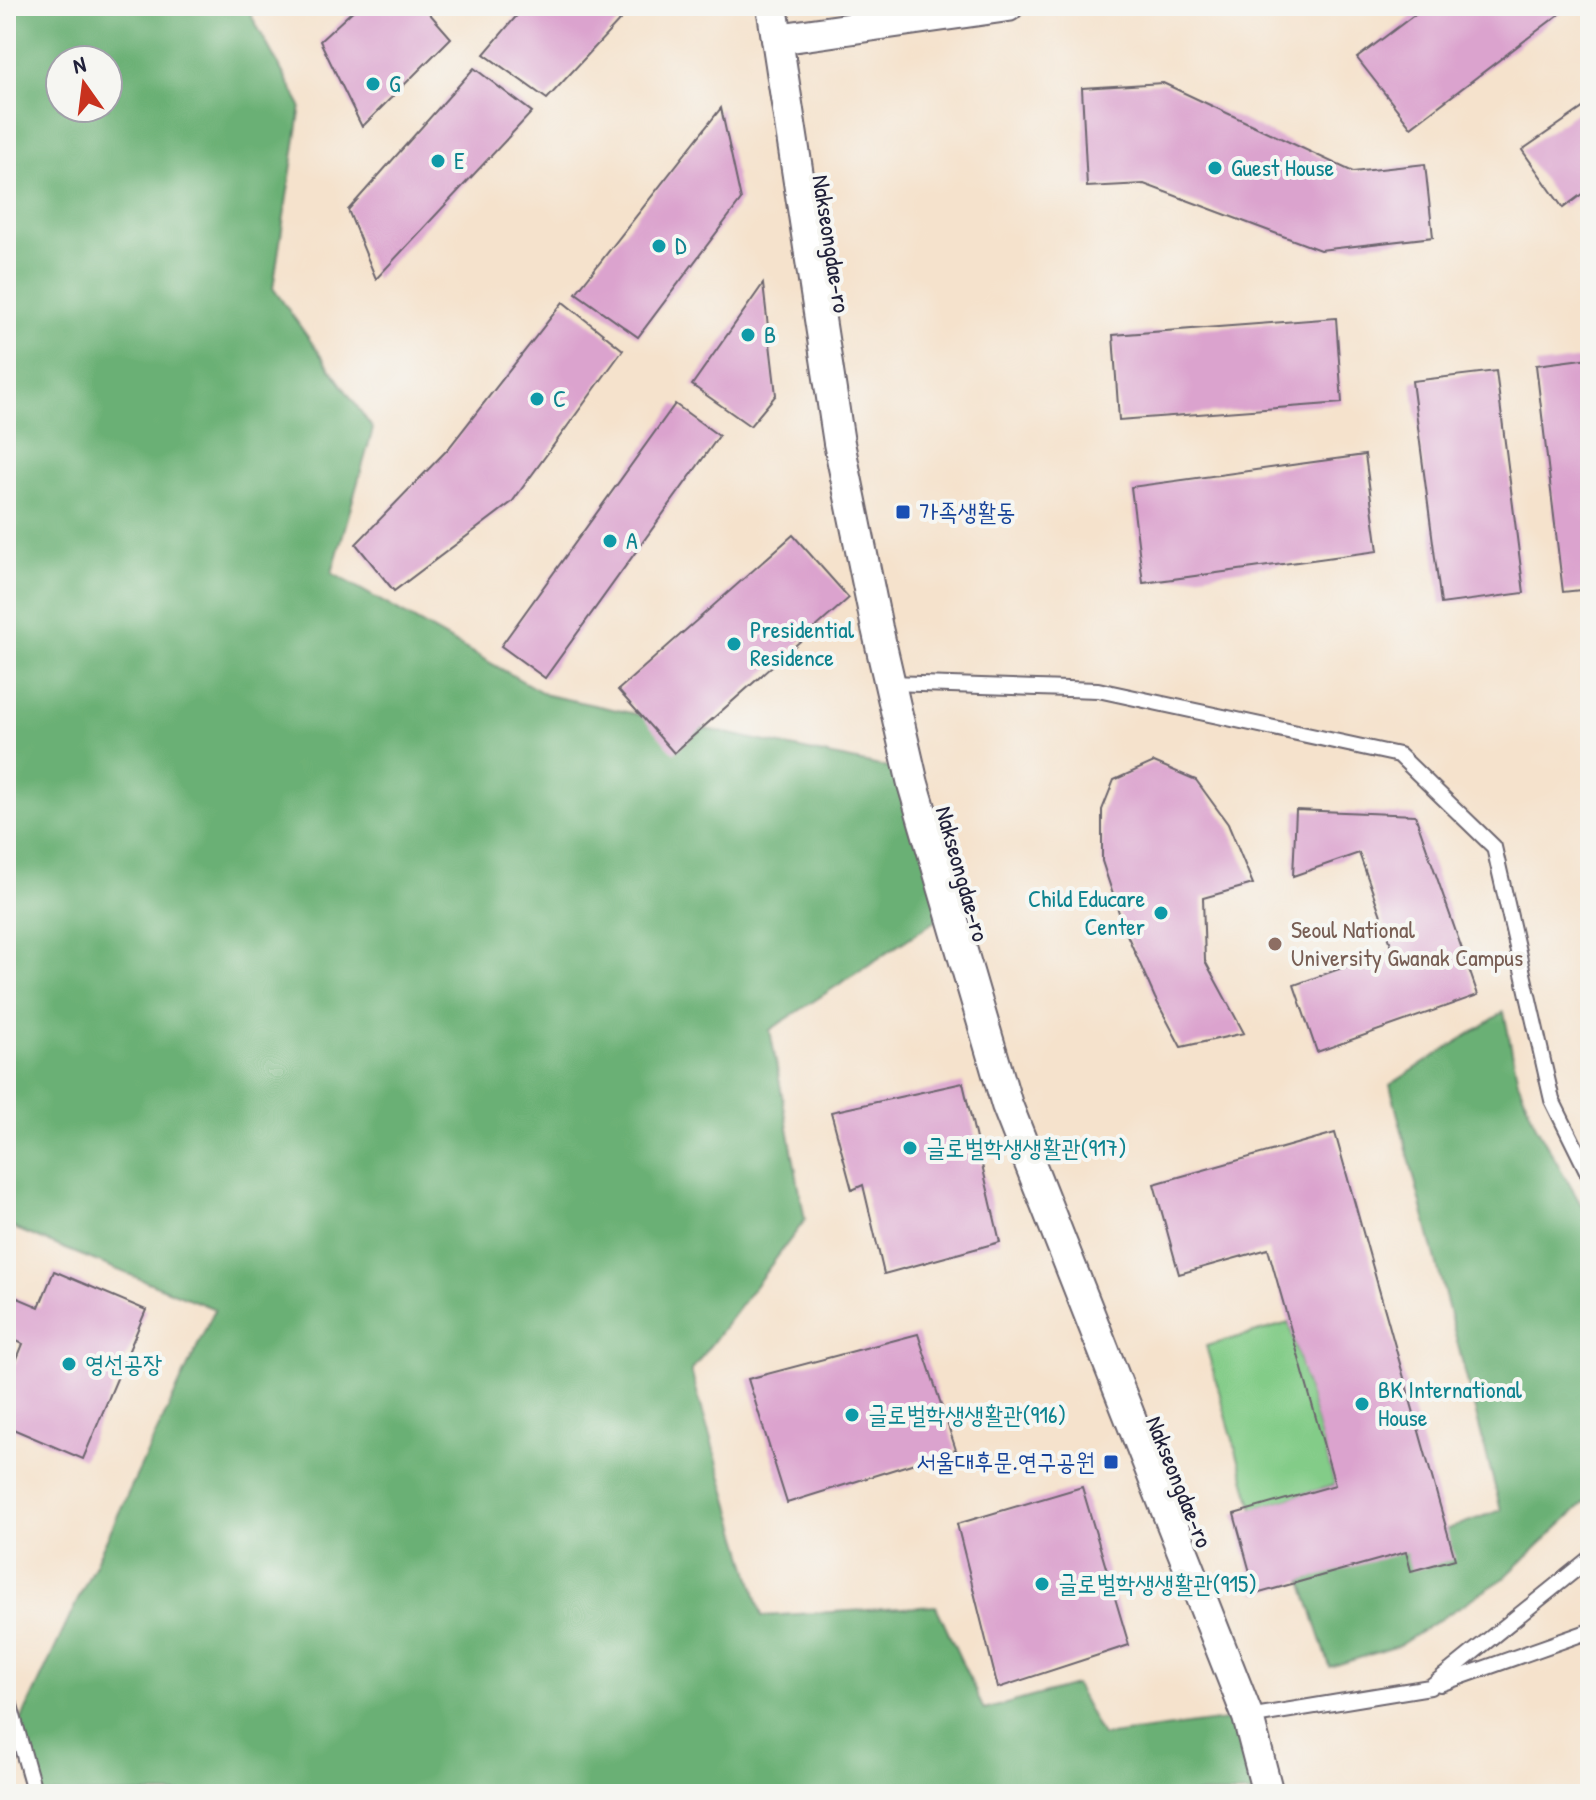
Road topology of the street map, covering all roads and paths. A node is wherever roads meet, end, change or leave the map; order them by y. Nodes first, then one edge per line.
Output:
1 (772, 6) edge
2 (1008, 6) edge
3 (777, 39) junction
4 (890, 683) junction
5 (913, 784) joint
6 (1007, 1105) joint
7 (1590, 1177) edge
8 (1590, 1558) edge
9 (1590, 1631) edge
10 (1430, 1687) junction
11 (6, 1691) edge
12 (1248, 1717) junction
13 (35, 1794) edge
14 (1268, 1794) edge

1 - 3 lane, Nakseongdae-ro
2 - 3 street
3 - 4 lane, Nakseongdae-ro
4 - 5 lane, Nakseongdae-ro
4 - 7 lane
5 - 6 street
6 - 12 lane, Nakseongdae-ro
8 - 10 lane
9 - 10 lane
10 - 12 lane
11 - 13 lane
12 - 14 lane, Nakseongdae-ro

